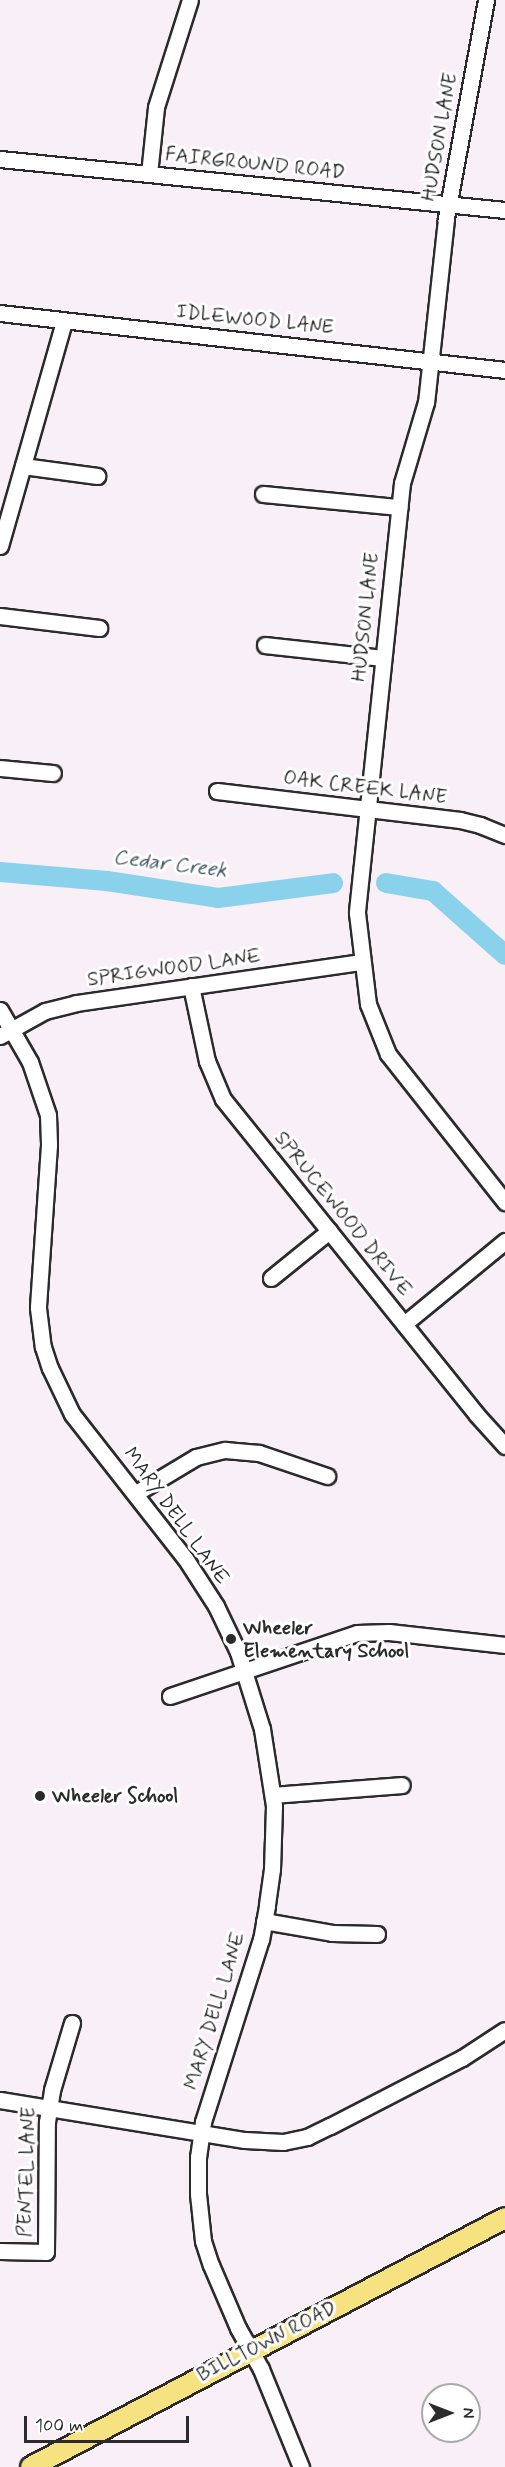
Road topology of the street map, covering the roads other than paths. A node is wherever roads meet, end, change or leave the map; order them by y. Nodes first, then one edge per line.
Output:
1 (190, 0) edge
2 (486, 0) edge
3 (0, 159) edge
4 (148, 174) junction
5 (448, 206) junction
6 (505, 210) edge
7 (0, 313) edge
8 (64, 321) junction
9 (432, 361) junction
10 (505, 369) edge
11 (23, 466) junction
12 (97, 476) dead end
13 (263, 494) dead end
14 (399, 507) junction
15 (0, 546) edge
16 (0, 616) edge
17 (99, 628) dead end
18 (265, 645) dead end
19 (382, 658) junction
20 (0, 768) edge
21 (53, 774) dead end
22 (217, 791) dead end
23 (366, 807) junction
24 (505, 835) edge
25 (361, 963) junction
26 (191, 986) junction
27 (0, 1010) edge
28 (6, 1032) edge
29 (505, 1202) edge
30 (329, 1231) junction
31 (505, 1241) edge
32 (271, 1278) dead end
33 (404, 1324) junction
34 (505, 1446) edge
35 (327, 1476) dead end
36 (136, 1493) junction
37 (505, 1645) edge
38 (245, 1671) junction
39 (170, 1696) dead end
40 (402, 1785) dead end
41 (273, 1795) junction
42 (264, 1921) junction
43 (377, 1934) dead end
44 (72, 2024) dead end
45 (505, 2030) edge
46 (0, 2100) edge
47 (49, 2108) junction
48 (201, 2133) junction
49 (505, 2218) edge
50 (0, 2251) edge
51 (252, 2351) junction
52 (31, 2467) edge
53 (301, 2467) edge

1 - 4 street
2 - 5 street, HUDSON LANE
3 - 4 street, FAIRGROUND ROAD
4 - 5 street, FAIRGROUND ROAD
5 - 6 street, FAIRGROUND ROAD
5 - 9 street, HUDSON LANE
7 - 8 street, IDLEWOOD LANE
8 - 9 street, IDLEWOOD LANE
8 - 11 street
9 - 10 street, IDLEWOOD LANE
9 - 14 street, HUDSON LANE
11 - 12 street
11 - 15 street
13 - 14 street
14 - 19 street, HUDSON LANE
16 - 17 street
18 - 19 street
19 - 23 street, HUDSON LANE
20 - 21 street
22 - 23 street, OAK CREEK LANE
23 - 24 street, OAK CREEK LANE
23 - 25 street, HUDSON LANE
25 - 26 street, SPRIGWOOD LANE
25 - 29 street, HUDSON LANE
26 - 28 street, SPRIGWOOD LANE
26 - 30 street, SPRUCEWOOD DRIVE
27 - 28 street, MARY DELL LANE
28 - 36 street, MARY DELL LANE
30 - 32 street
30 - 33 street, SPRUCEWOOD DRIVE
31 - 33 street
33 - 34 street, SPRUCEWOOD DRIVE
35 - 36 street
36 - 38 street, MARY DELL LANE
37 - 38 street
38 - 39 street
38 - 41 street, MARY DELL LANE
40 - 41 street
41 - 42 street, MARY DELL LANE
42 - 43 street
42 - 48 street, MARY DELL LANE
44 - 47 street, PENTEL LANE
45 - 48 street
46 - 47 street
47 - 48 street
47 - 50 street, PENTEL LANE
48 - 51 street, MARY DELL LANE
49 - 51 main road, BILLTOWN ROAD
51 - 52 main road, BILLTOWN ROAD
51 - 53 street, MARY DELL LANE

